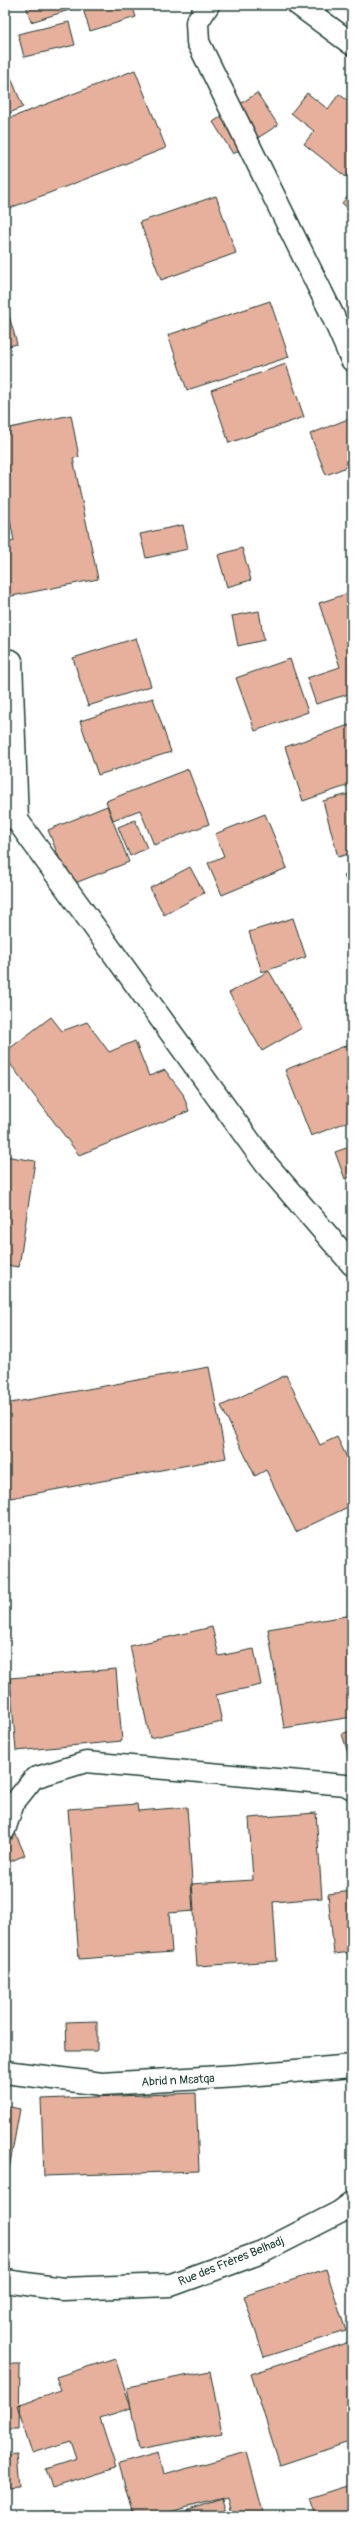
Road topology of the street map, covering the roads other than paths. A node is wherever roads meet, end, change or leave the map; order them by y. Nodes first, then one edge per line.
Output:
1 (208, 5) edge
2 (298, 5) edge
3 (352, 44) edge
4 (352, 360) edge
5 (11, 661) dead end
6 (11, 819) edge
7 (352, 1264) edge
8 (352, 1789) edge
9 (5, 1830) edge
10 (352, 2066) edge
11 (5, 2072) edge
12 (352, 2203) edge
13 (5, 2281) edge

1 - 4 street
2 - 3 street
5 - 6 street
6 - 7 street
8 - 9 lane
10 - 11 street, Abrid n Mɛatqa
12 - 13 street, Rue des Frères Belhadj

